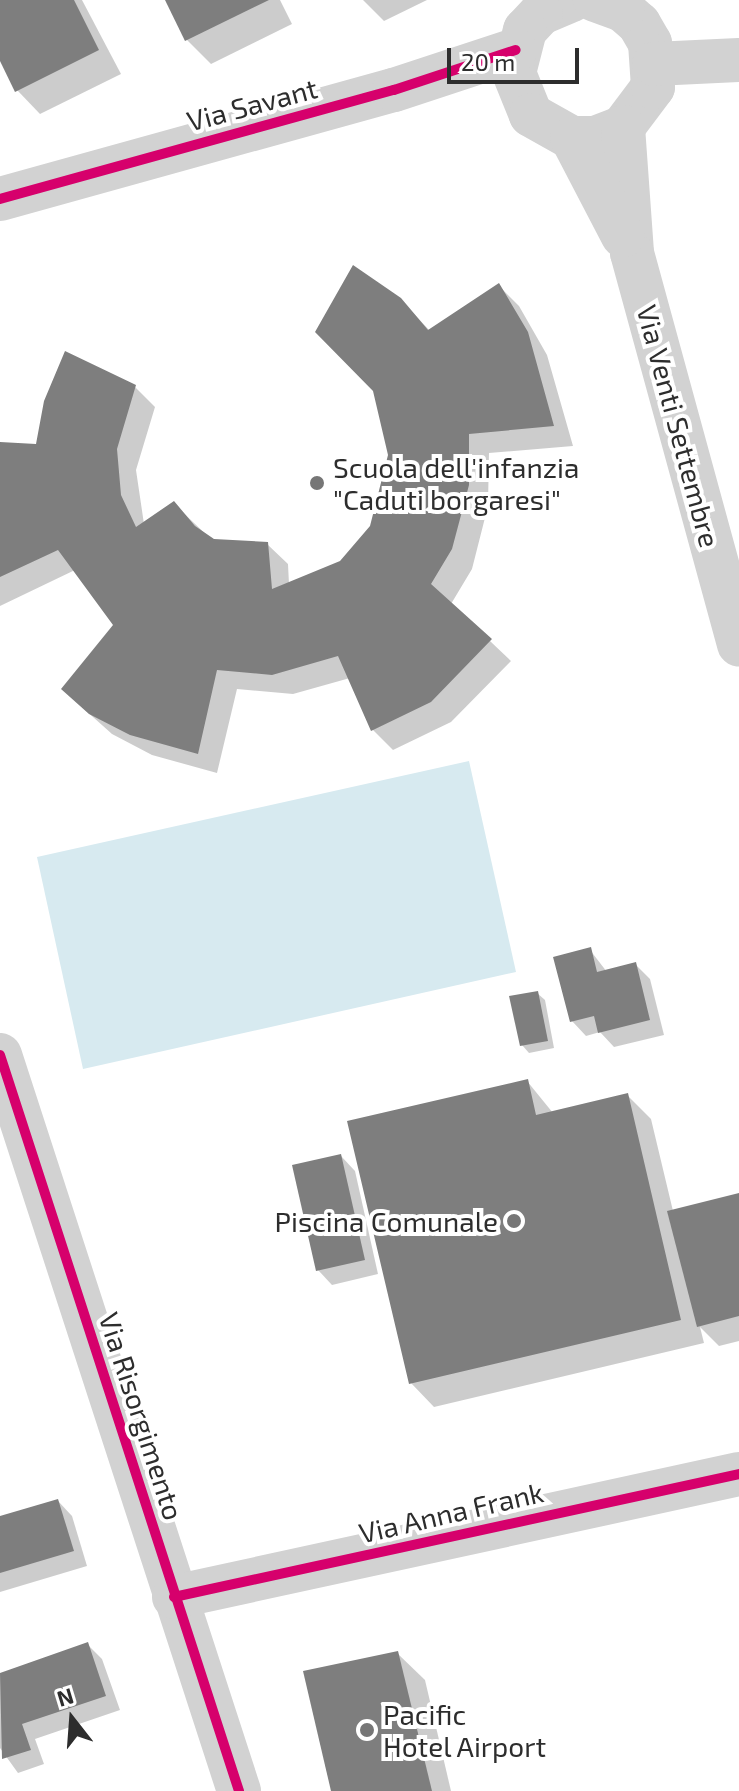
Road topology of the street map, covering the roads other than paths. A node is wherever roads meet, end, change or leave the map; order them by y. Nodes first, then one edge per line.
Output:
1 (572, 0) edge
2 (516, 50) junction
3 (739, 60) edge
4 (654, 64) junction
5 (623, 127) junction
6 (572, 138) junction
7 (0, 199) edge
8 (632, 253) junction
9 (739, 645) edge
10 (0, 1055) edge
11 (739, 1474) edge
12 (174, 1597) junction
13 (239, 1791) edge

1 - 2 street
1 - 4 street
2 - 6 street
2 - 7 street, Via Savant
3 - 4 street
4 - 5 street
5 - 6 street
5 - 8 street, Via Venti Settembre
6 - 8 street, Via Venti Settembre
8 - 9 street, Via Venti Settembre
10 - 12 street, Via Risorgimento
11 - 12 street, Via Anna Frank
12 - 13 street, Via Risorgimento

